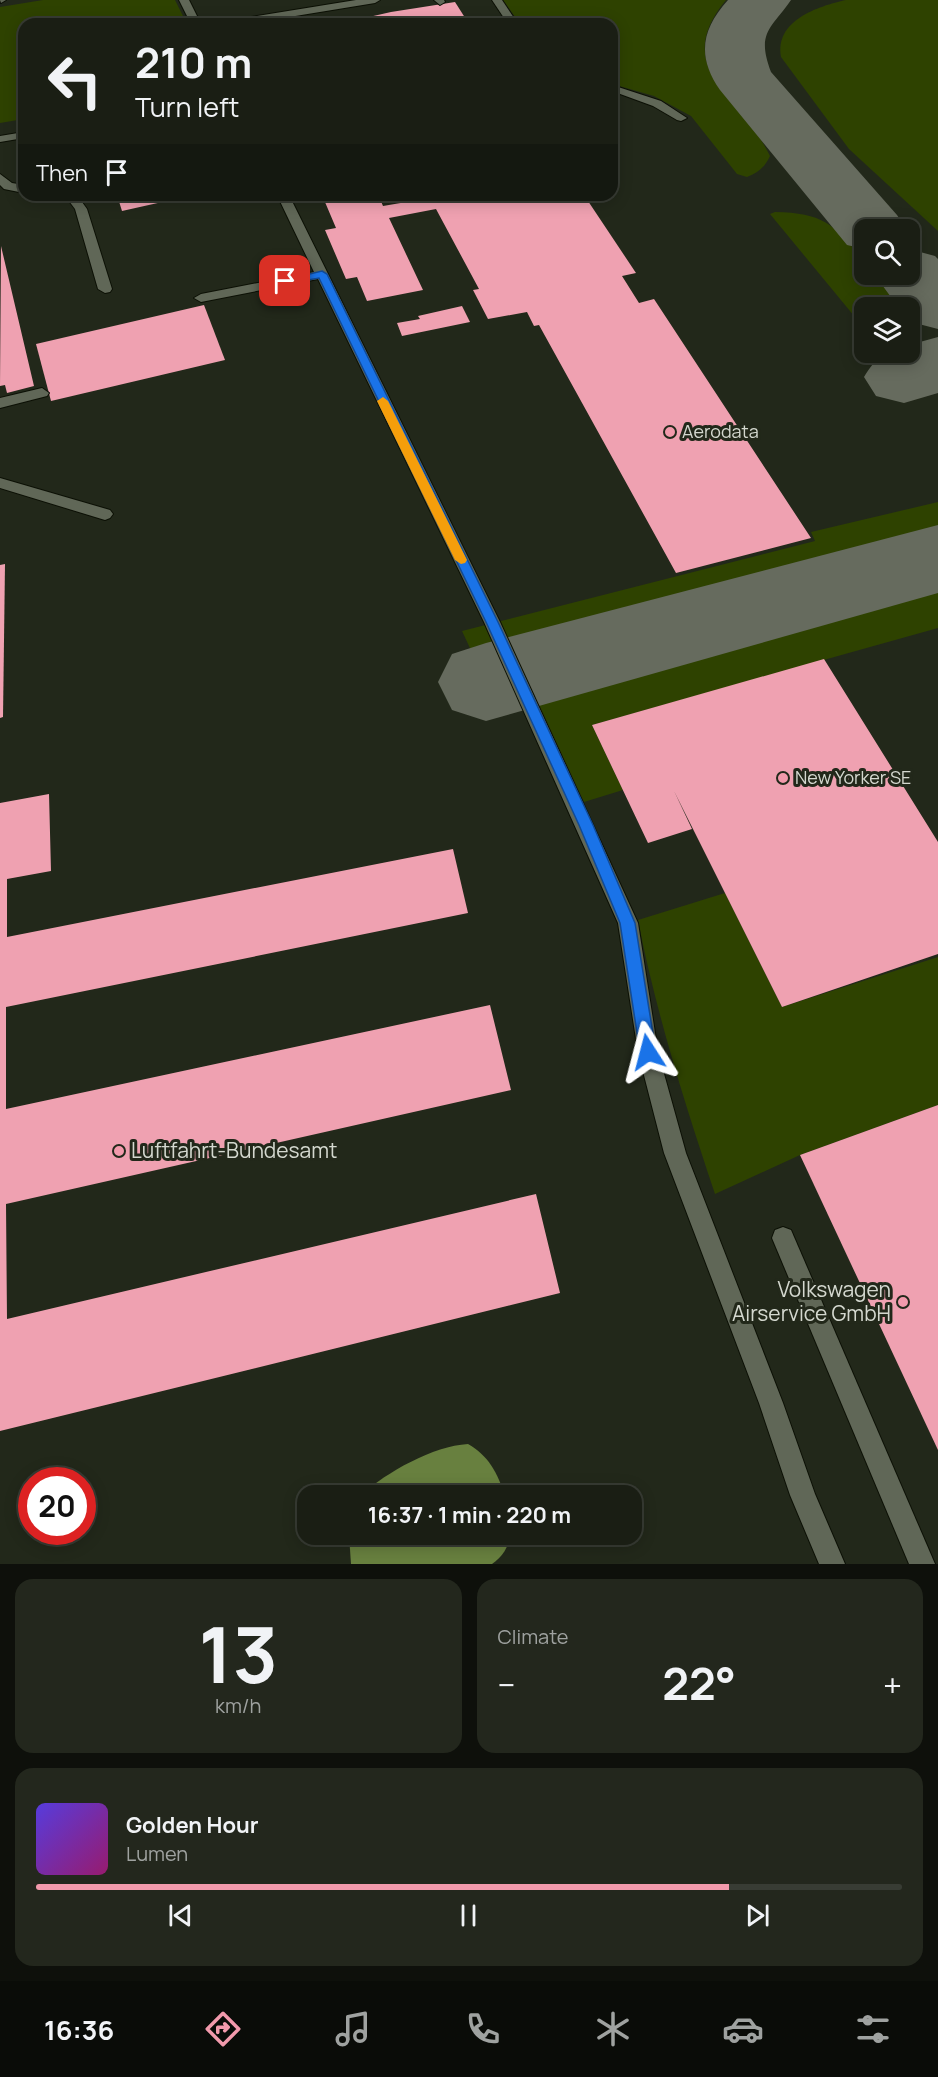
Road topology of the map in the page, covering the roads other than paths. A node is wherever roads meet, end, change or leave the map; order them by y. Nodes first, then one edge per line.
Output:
1 (197, 0) edge
2 (281, 0) edge
3 (375, 0) edge
4 (497, 0) edge
5 (184, 1) edge
6 (193, 18) edge
7 (290, 18) edge
8 (294, 18) edge
9 (509, 18) edge
10 (618, 90) edge
11 (681, 118) dead end
12 (18, 136) edge
13 (0, 139) edge
14 (0, 178) edge
15 (18, 188) edge
16 (75, 201) edge
17 (286, 201) edge
18 (322, 274) junction
19 (105, 289) dead end
20 (201, 298) dead end
21 (42, 393) dead end
22 (0, 403) edge
23 (0, 483) edge
24 (105, 514) dead end
25 (783, 1238) dead end
26 (832, 1564) edge
27 (922, 1564) edge

1 - 5 lane
2 - 7 lane
3 - 8 lane
4 - 9 lane
5 - 6 lane
10 - 11 lane
12 - 13 lane
14 - 15 lane
16 - 19 lane
17 - 18 lane
18 - 20 lane
18 - 26 lane
21 - 22 lane
23 - 24 lane
25 - 27 lane

